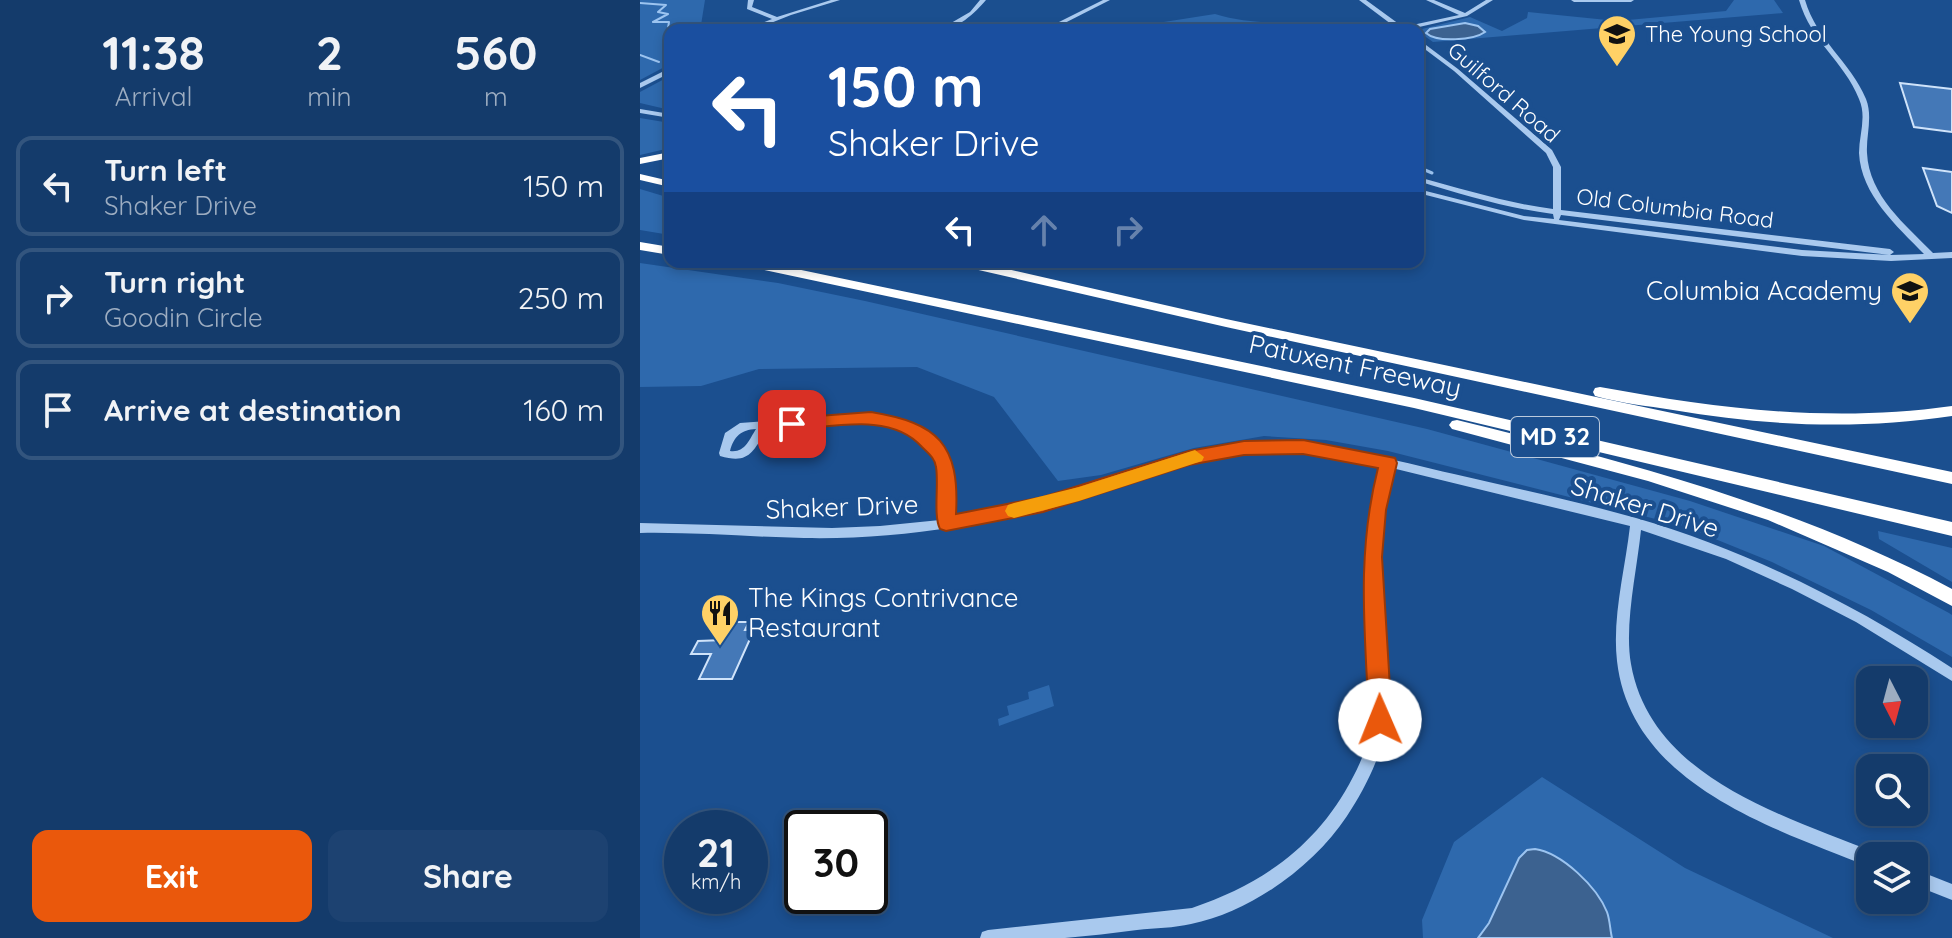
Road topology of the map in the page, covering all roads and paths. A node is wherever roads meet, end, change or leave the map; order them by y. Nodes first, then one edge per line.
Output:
1 (751, 0) edge
2 (837, 0) edge
3 (983, 0) edge
4 (1107, 0) edge
5 (1362, 0) edge
6 (1429, 0) edge
7 (1490, 0) edge
8 (1574, 0) edge
9 (1631, 0) edge
10 (1802, 0) edge
11 (1465, 15) junction
12 (775, 18) junction
13 (762, 24) edge
14 (953, 24) edge
15 (1058, 24) edge
16 (1395, 24) edge
17 (1424, 24) edge
18 (1424, 46) edge
19 (664, 73) edge
20 (640, 86) edge
21 (640, 111) edge
22 (664, 115) edge
23 (664, 156) edge
24 (640, 161) edge
25 (640, 177) edge
26 (1424, 181) edge
27 (664, 183) edge
28 (1424, 193) edge
29 (1558, 212) junction
30 (1556, 223) junction
31 (640, 246) edge
32 (664, 250) edge
33 (1952, 255) edge
34 (1931, 256) junction
35 (774, 268) edge
36 (987, 268) edge
37 (1226, 323) junction
38 (1158, 348) junction
39 (1952, 411) edge
40 (763, 427) dead end
41 (1388, 463) junction
42 (1952, 478) edge
43 (946, 523) junction
44 (1636, 523) junction
45 (640, 528) edge
46 (1952, 529) edge
47 (1952, 598) edge
48 (1952, 675) edge
49 (1856, 853) edge
50 (1928, 883) edge
51 (1952, 892) edge
52 (988, 938) edge

1 - 12 street
2 - 12 street
3 - 14 street
4 - 15 street
5 - 16 street
6 - 11 street
7 - 11 street
8 - 9 street
10 - 34 street
11 - 17 street
12 - 13 street
18 - 29 street, Guilford Road
19 - 20 street
21 - 22 street
23 - 24 highway
25 - 27 highway
26 - 29 street, Old Columbia Road
28 - 30 street, Old Columbia Road
29 - 30 street, Guilford Road
29 - 34 street, Old Columbia Road
30 - 34 street, Old Columbia Road
31 - 32 highway
33 - 34 street, Old Columbia Road
35 - 38 highway, Patuxent Freeway / MD 32
36 - 37 highway, Patuxent Freeway / MD 32
37 - 39 highway
37 - 42 highway, Patuxent Freeway / MD 32
38 - 46 highway, Patuxent Freeway / MD 32
38 - 47 highway
40 - 43 street
41 - 43 street, Shaker Drive
41 - 44 street, Shaker Drive
41 - 52 street
43 - 45 street, Shaker Drive
44 - 48 street, Shaker Drive
44 - 49 street
50 - 51 street

